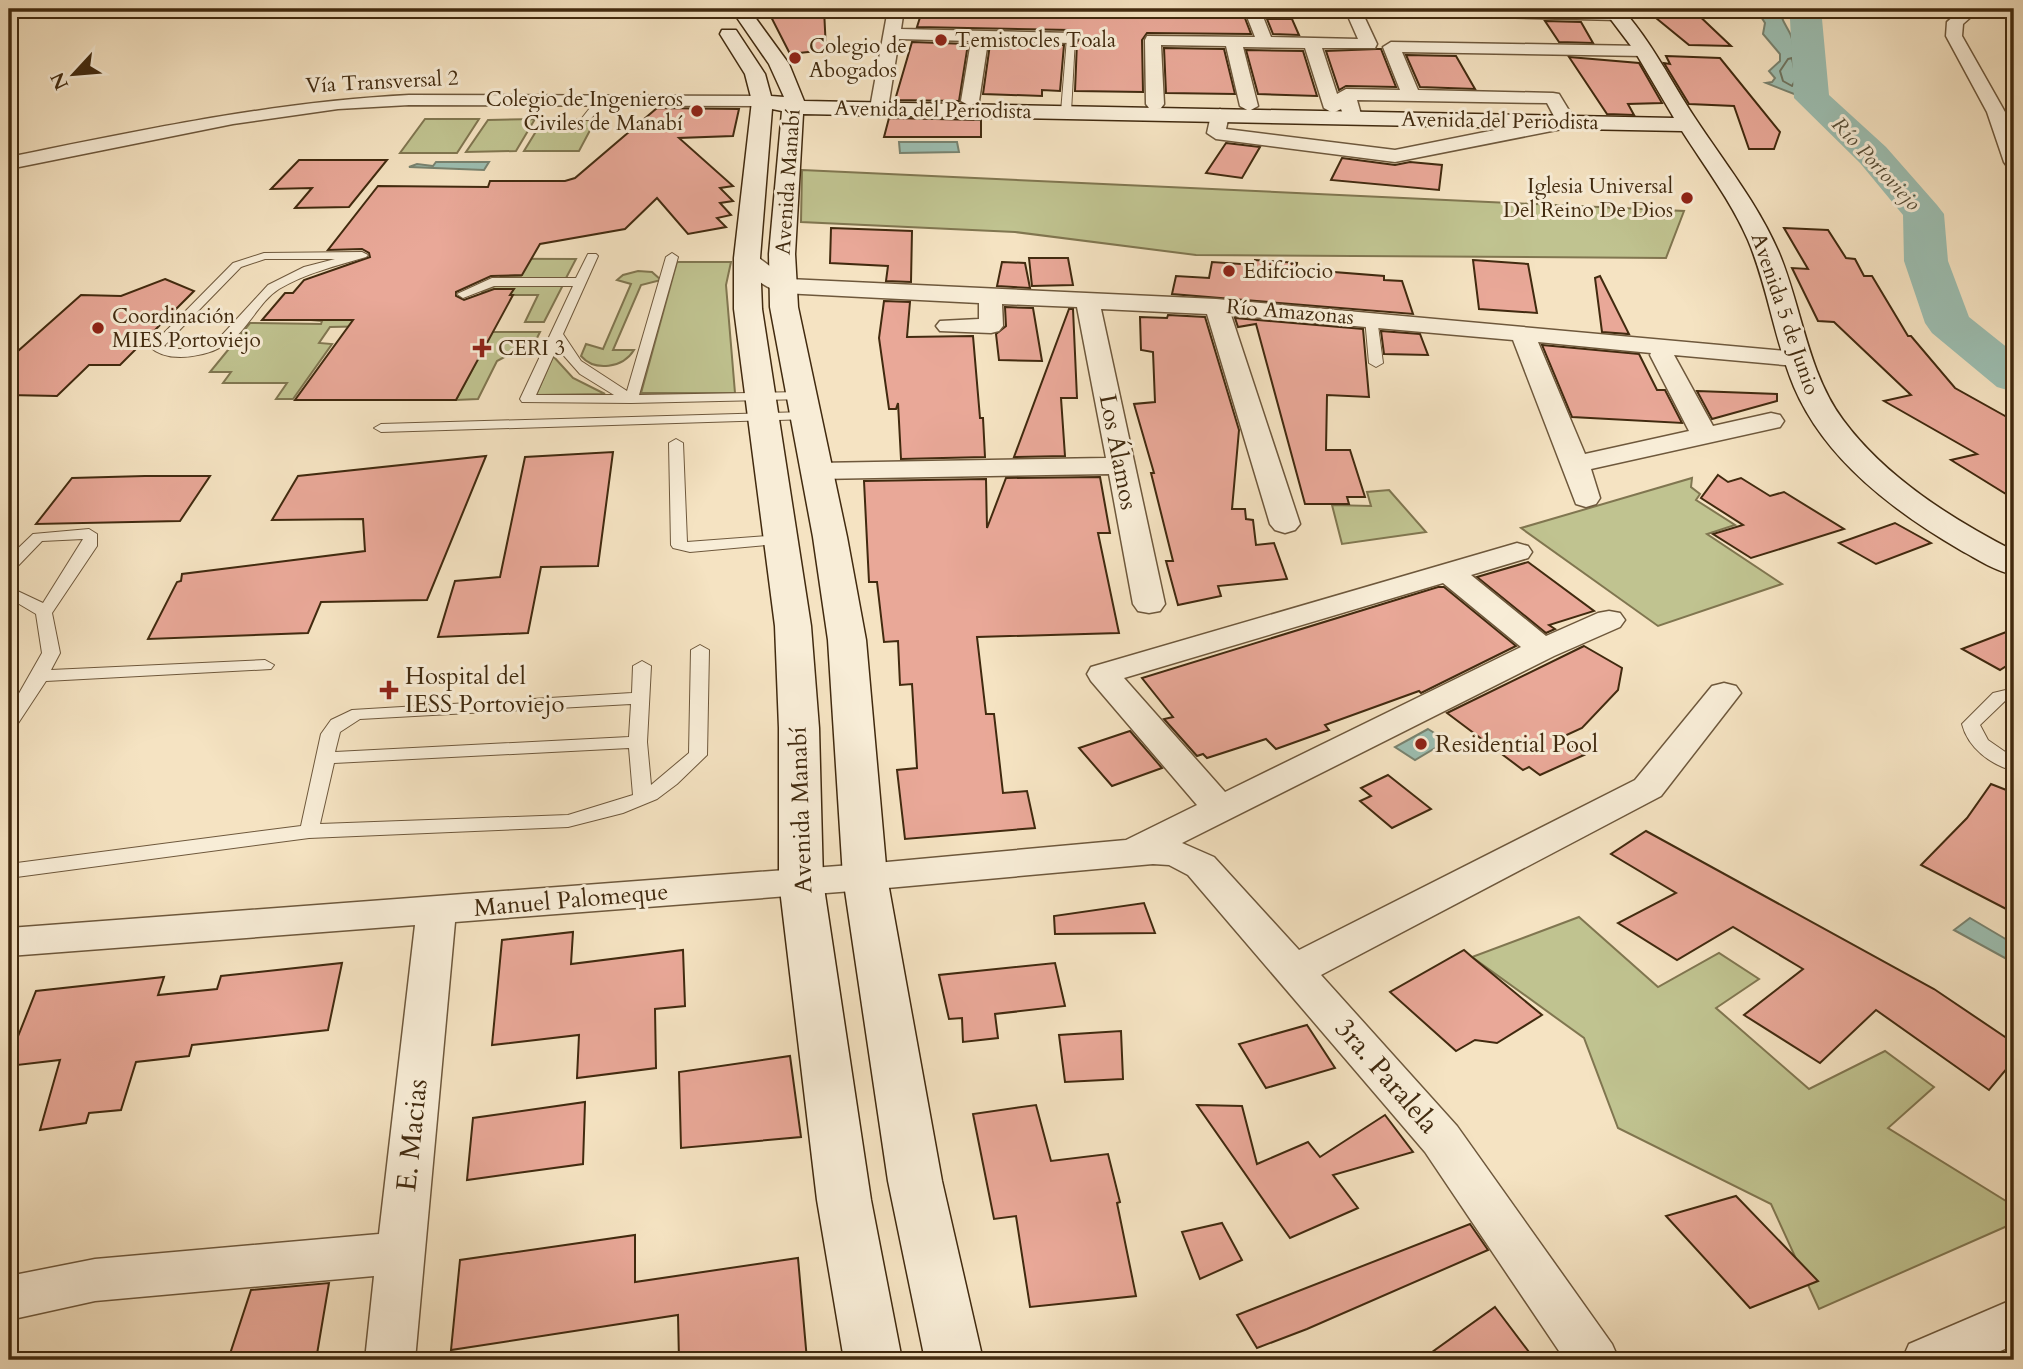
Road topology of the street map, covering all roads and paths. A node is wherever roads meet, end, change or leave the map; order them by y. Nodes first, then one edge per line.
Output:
1 (740, 9) edge
2 (896, 9) edge
3 (1252, 9) edge
4 (1335, 9) edge
5 (1972, 9) edge
6 (1353, 11) junction
7 (1508, 11) edge
8 (1601, 12) edge
9 (719, 18) dead end
10 (891, 34) junction
11 (980, 36) junction
12 (1071, 38) joint
13 (1233, 41) junction
14 (1265, 42) junction
15 (1312, 43) junction
16 (1542, 49) junction
17 (1644, 51) junction
18 (1412, 96) junction
19 (600, 101) junction
20 (762, 101) junction
21 (970, 101) junction
22 (794, 102) junction
23 (880, 104) junction
24 (1155, 104) junction
25 (1249, 106) junction
26 (1067, 108) junction
27 (1345, 112) junction
28 (1220, 116) junction
29 (587, 118) dead end
30 (1568, 118) junction
31 (1686, 121) junction
32 (2014, 162) edge
33 (9, 163) edge
34 (362, 255) joint
35 (592, 256) dead end
36 (673, 257) dead end
37 (747, 258) junction
38 (580, 282) junction
39 (783, 286) junction
40 (463, 294) dead end
41 (990, 296) junction
42 (1087, 300) junction
43 (1216, 306) junction
44 (1371, 318) junction
45 (948, 326) dead end
46 (555, 332) junction
47 (1522, 332) junction
48 (1662, 355) dead end
49 (1796, 359) junction
50 (1376, 363) dead end
51 (631, 399) junction
52 (803, 406) junction
53 (760, 408) junction
54 (1771, 421) dead end
55 (381, 428) dead end
56 (1705, 436) junction
57 (676, 443) dead end
58 (1576, 464) junction
59 (1122, 466) junction
60 (817, 471) junction
61 (1586, 498) dead end
62 (1285, 524) dead end
63 (782, 540) junction
64 (1517, 552) dead end
65 (2014, 565) edge
66 (9, 566) edge
67 (1449, 573) junction
68 (9, 592) edge
69 (1149, 604) dead end
70 (44, 613) junction
71 (1609, 620) dead end
72 (1543, 649) junction
73 (700, 650) dead end
74 (265, 665) dead end
75 (642, 666) dead end
76 (40, 676) junction
77 (1724, 693) dead end
78 (2014, 693) edge
79 (639, 698) junction
80 (9, 724) edge
81 (638, 742) junction
82 (326, 758) junction
83 (2014, 765) edge
84 (643, 798) junction
85 (1219, 808) junction
86 (309, 831) junction
87 (1134, 852) junction
88 (9, 871) edge
89 (865, 877) junction
90 (801, 881) junction
91 (436, 911) junction
92 (9, 942) edge
93 (1295, 970) junction
94 (400, 1253) junction
95 (9, 1298) edge
96 (2014, 1321) edge
97 (390, 1360) edge
98 (873, 1360) edge
99 (954, 1360) edge
100 (1594, 1360) edge
101 (1927, 1360) edge

1 - 22 main road, Avenida Manabí
2 - 10 street
3 - 14 street
4 - 6 street
5 - 32 street
6 - 7 street
6 - 15 street
7 - 8 street
8 - 17 main road, Avenida 5 de Junio
9 - 20 main road, Avenida Manabí
10 - 11 street
10 - 23 street
11 - 12 street
11 - 21 street
12 - 26 lane
13 - 14 street
13 - 24 street
13 - 25 street
14 - 15 street
15 - 27 street
16 - 17 street
16 - 18 street
16 - 30 street
17 - 31 main road, Avenida 5 de Junio
18 - 27 street
18 - 30 street
19 - 20 street, Vía Transversal 2
19 - 29 lane
19 - 33 street, Vía Transversal 2
20 - 22 main road, Avenida del Periodista
20 - 37 main road, Avenida Manabí
21 - 23 main road, Avenida del Periodista
21 - 26 main road, Avenida del Periodista
22 - 23 main road, Avenida del Periodista
22 - 39 main road, Avenida Manabí
23 - 26 main road, Avenida del Periodista
24 - 25 main road, Avenida del Periodista
24 - 26 main road, Avenida del Periodista
25 - 27 main road, Avenida del Periodista
26 - 28 main road, Avenida del Periodista
27 - 28 main road, Avenida del Periodista
27 - 30 main road, Avenida del Periodista
28 - 30 street
30 - 31 main road, Avenida del Periodista
31 - 49 main road, Avenida 5 de Junio
34 - 34 lane
35 - 38 lane
36 - 51 lane
37 - 39 street, Avenida Manabí
37 - 53 main road, Avenida Manabí
38 - 40 lane
38 - 46 lane
39 - 41 street, Río Amazonas
39 - 52 main road, Avenida Manabí
41 - 42 street, Río Amazonas
41 - 45 street
42 - 43 street, Río Amazonas
42 - 59 street, Los Álamos
43 - 44 street, Río Amazonas
43 - 62 street
44 - 47 street, Río Amazonas
44 - 50 lane
46 - 51 lane
46 - 51 lane
47 - 49 street, Río Amazonas
47 - 58 street
48 - 56 street
49 - 65 main road, Avenida 5 de Junio
51 - 53 lane
52 - 53 lane
52 - 60 main road, Avenida Manabí
53 - 55 lane
53 - 63 main road, Avenida Manabí
54 - 56 street
56 - 58 street
57 - 63 lane
58 - 61 street
59 - 60 street
59 - 69 street, Los Álamos
60 - 89 main road, Avenida Manabí
63 - 90 main road, Avenida Manabí
64 - 67 street
66 - 70 lane
67 - 72 street
67 - 85 street
68 - 70 lane
70 - 76 lane
71 - 72 street
72 - 85 street
73 - 84 lane
74 - 76 lane
75 - 79 lane
76 - 80 lane
77 - 93 street
78 - 83 lane
79 - 81 lane
79 - 82 lane
81 - 82 lane
81 - 84 lane
82 - 86 lane
84 - 86 lane
85 - 87 street
86 - 88 lane
87 - 89 street, Manuel Palomeque
87 - 93 street, 3ra. Paralela
89 - 90 street, Manuel Palomeque
89 - 99 main road, Avenida Manabí
90 - 91 street, Manuel Palomeque
90 - 98 main road, Avenida Manabí
91 - 92 street, Manuel Palomeque
91 - 94 street, E. Macias
93 - 100 street, 3ra. Paralela
94 - 95 street
94 - 97 street, E. Macias
96 - 101 street

